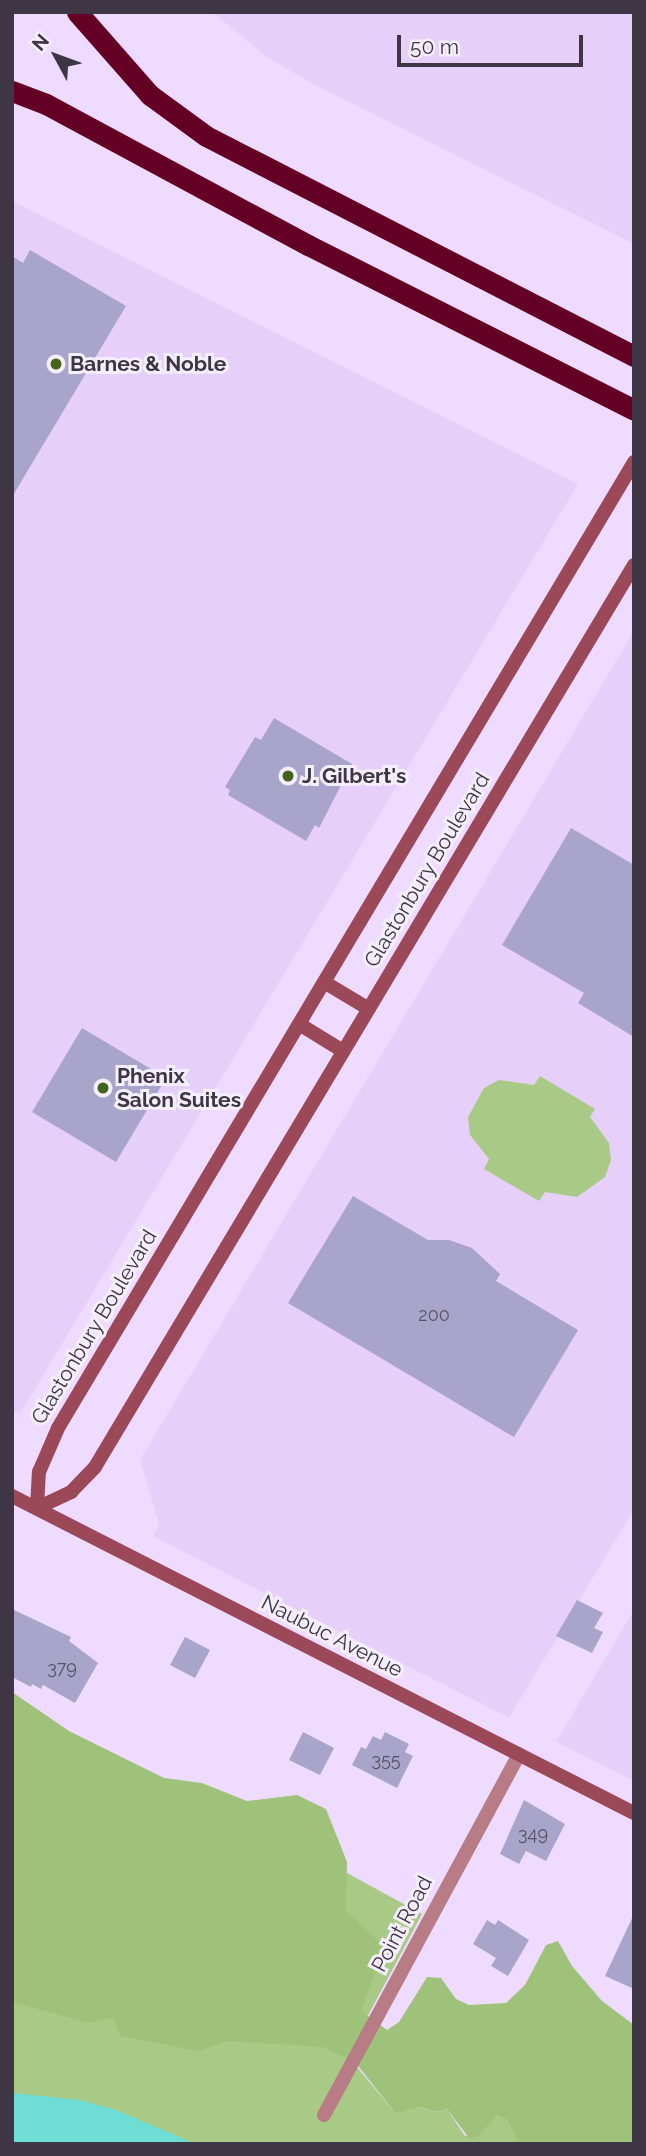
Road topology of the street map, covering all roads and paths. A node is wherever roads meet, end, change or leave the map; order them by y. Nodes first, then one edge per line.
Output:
1 (77, 12) edge
2 (12, 91) edge
3 (634, 356) edge
4 (634, 410) edge
5 (634, 462) edge
6 (634, 565) edge
7 (324, 982) junction
8 (369, 1009) junction
9 (299, 1024) junction
10 (344, 1051) junction
11 (12, 1496) edge
12 (37, 1508) junction
13 (519, 1754) junction
14 (634, 1813) edge
15 (324, 2115) dead end

1 - 3 highway
2 - 4 highway
5 - 7 street, Glastonbury Boulevard
6 - 8 street, Glastonbury Boulevard
7 - 8 street
7 - 9 street, Glastonbury Boulevard
8 - 10 street, Glastonbury Boulevard
9 - 10 street
9 - 12 street, Glastonbury Boulevard
10 - 12 street, Glastonbury Boulevard
11 - 12 street, Naubuc Avenue
12 - 13 street, Naubuc Avenue
13 - 14 street, Naubuc Avenue
13 - 15 street, Point Road

